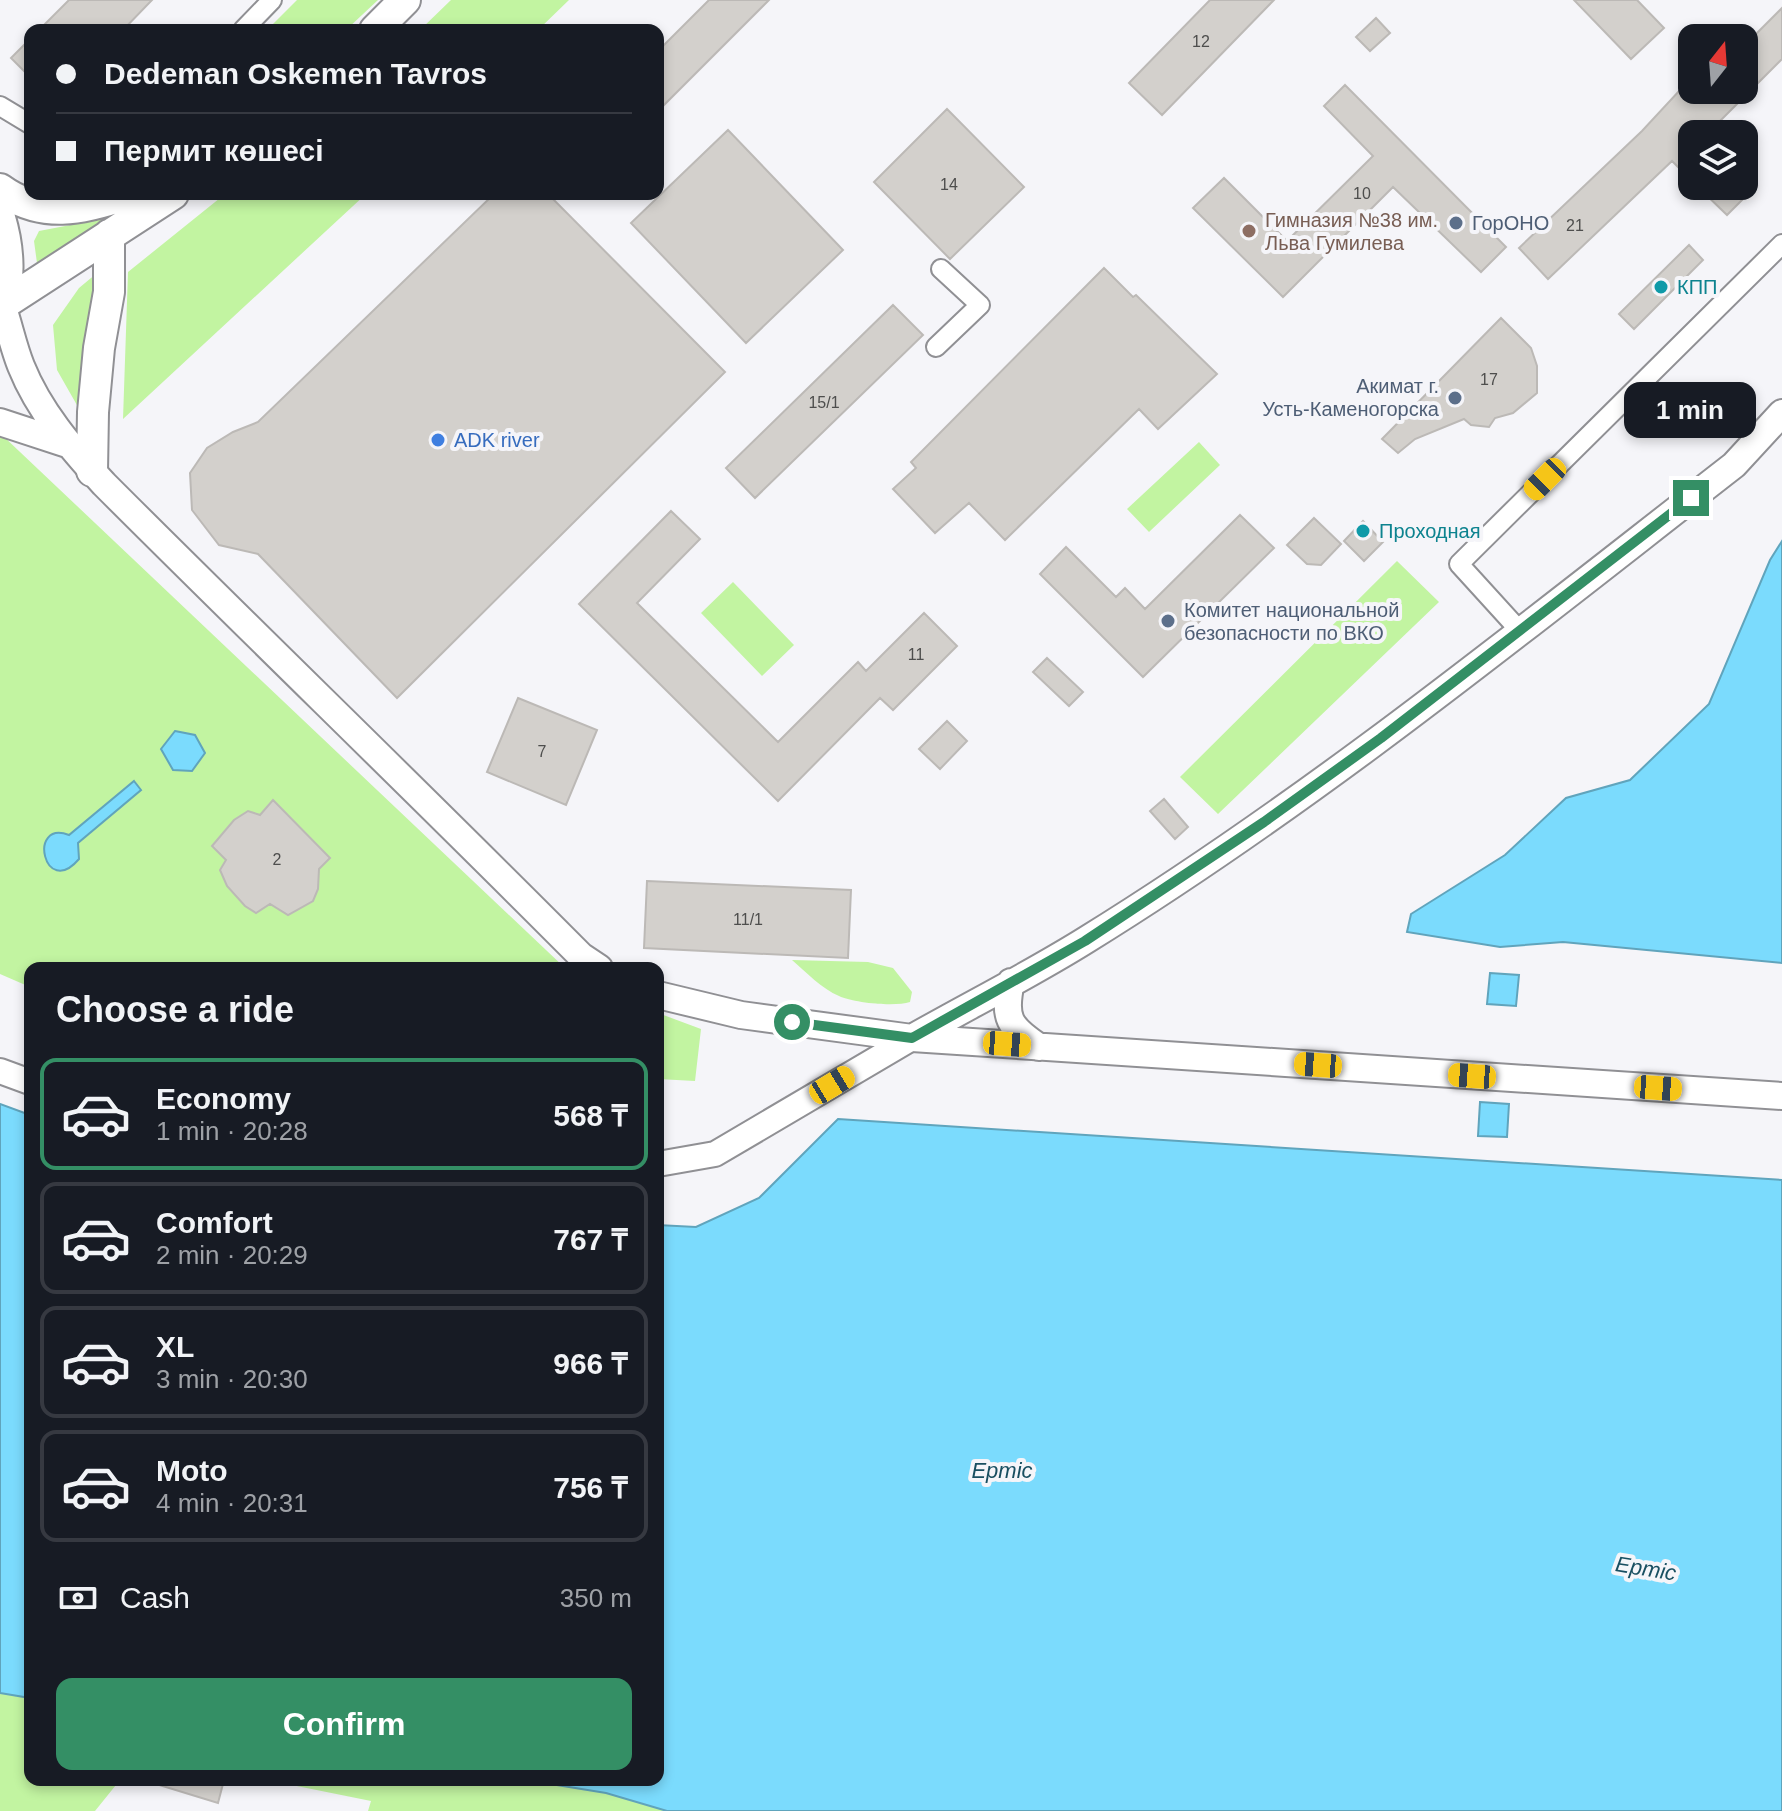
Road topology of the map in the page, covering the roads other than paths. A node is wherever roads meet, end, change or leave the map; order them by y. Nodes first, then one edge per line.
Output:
1 (272, 0) edge
2 (405, 0) edge
3 (249, 24) edge
4 (381, 24) edge
5 (0, 106) edge
6 (24, 120) edge
7 (0, 189) edge
8 (110, 200) edge
9 (164, 200) edge
10 (0, 218) edge
11 (109, 235) junction
12 (1782, 244) edge
13 (941, 269) dead end
14 (1, 308) edge
15 (936, 347) dead end
16 (1782, 413) edge
17 (0, 422) edge
18 (67, 444) junction
19 (92, 471) junction
20 (1520, 631) junction
21 (590, 962) edge
22 (1011, 982) junction
23 (664, 996) edge
24 (912, 1038) junction
25 (1039, 1047) junction
26 (0, 1071) edge
27 (24, 1080) edge
28 (1782, 1096) edge
29 (664, 1163) edge

1 - 3 street
2 - 4 main road
5 - 6 street
7 - 8 main road
9 - 11 main road
10 - 14 main road
11 - 14 main road
11 - 19 main road
12 - 20 street
13 - 15 street
14 - 18 main road
16 - 20 main road
17 - 18 main road
18 - 19 main road
19 - 21 main road
20 - 22 main road
22 - 24 main road
22 - 25 main road
23 - 24 main road
24 - 25 main road
24 - 29 street
25 - 28 main road
26 - 27 street

